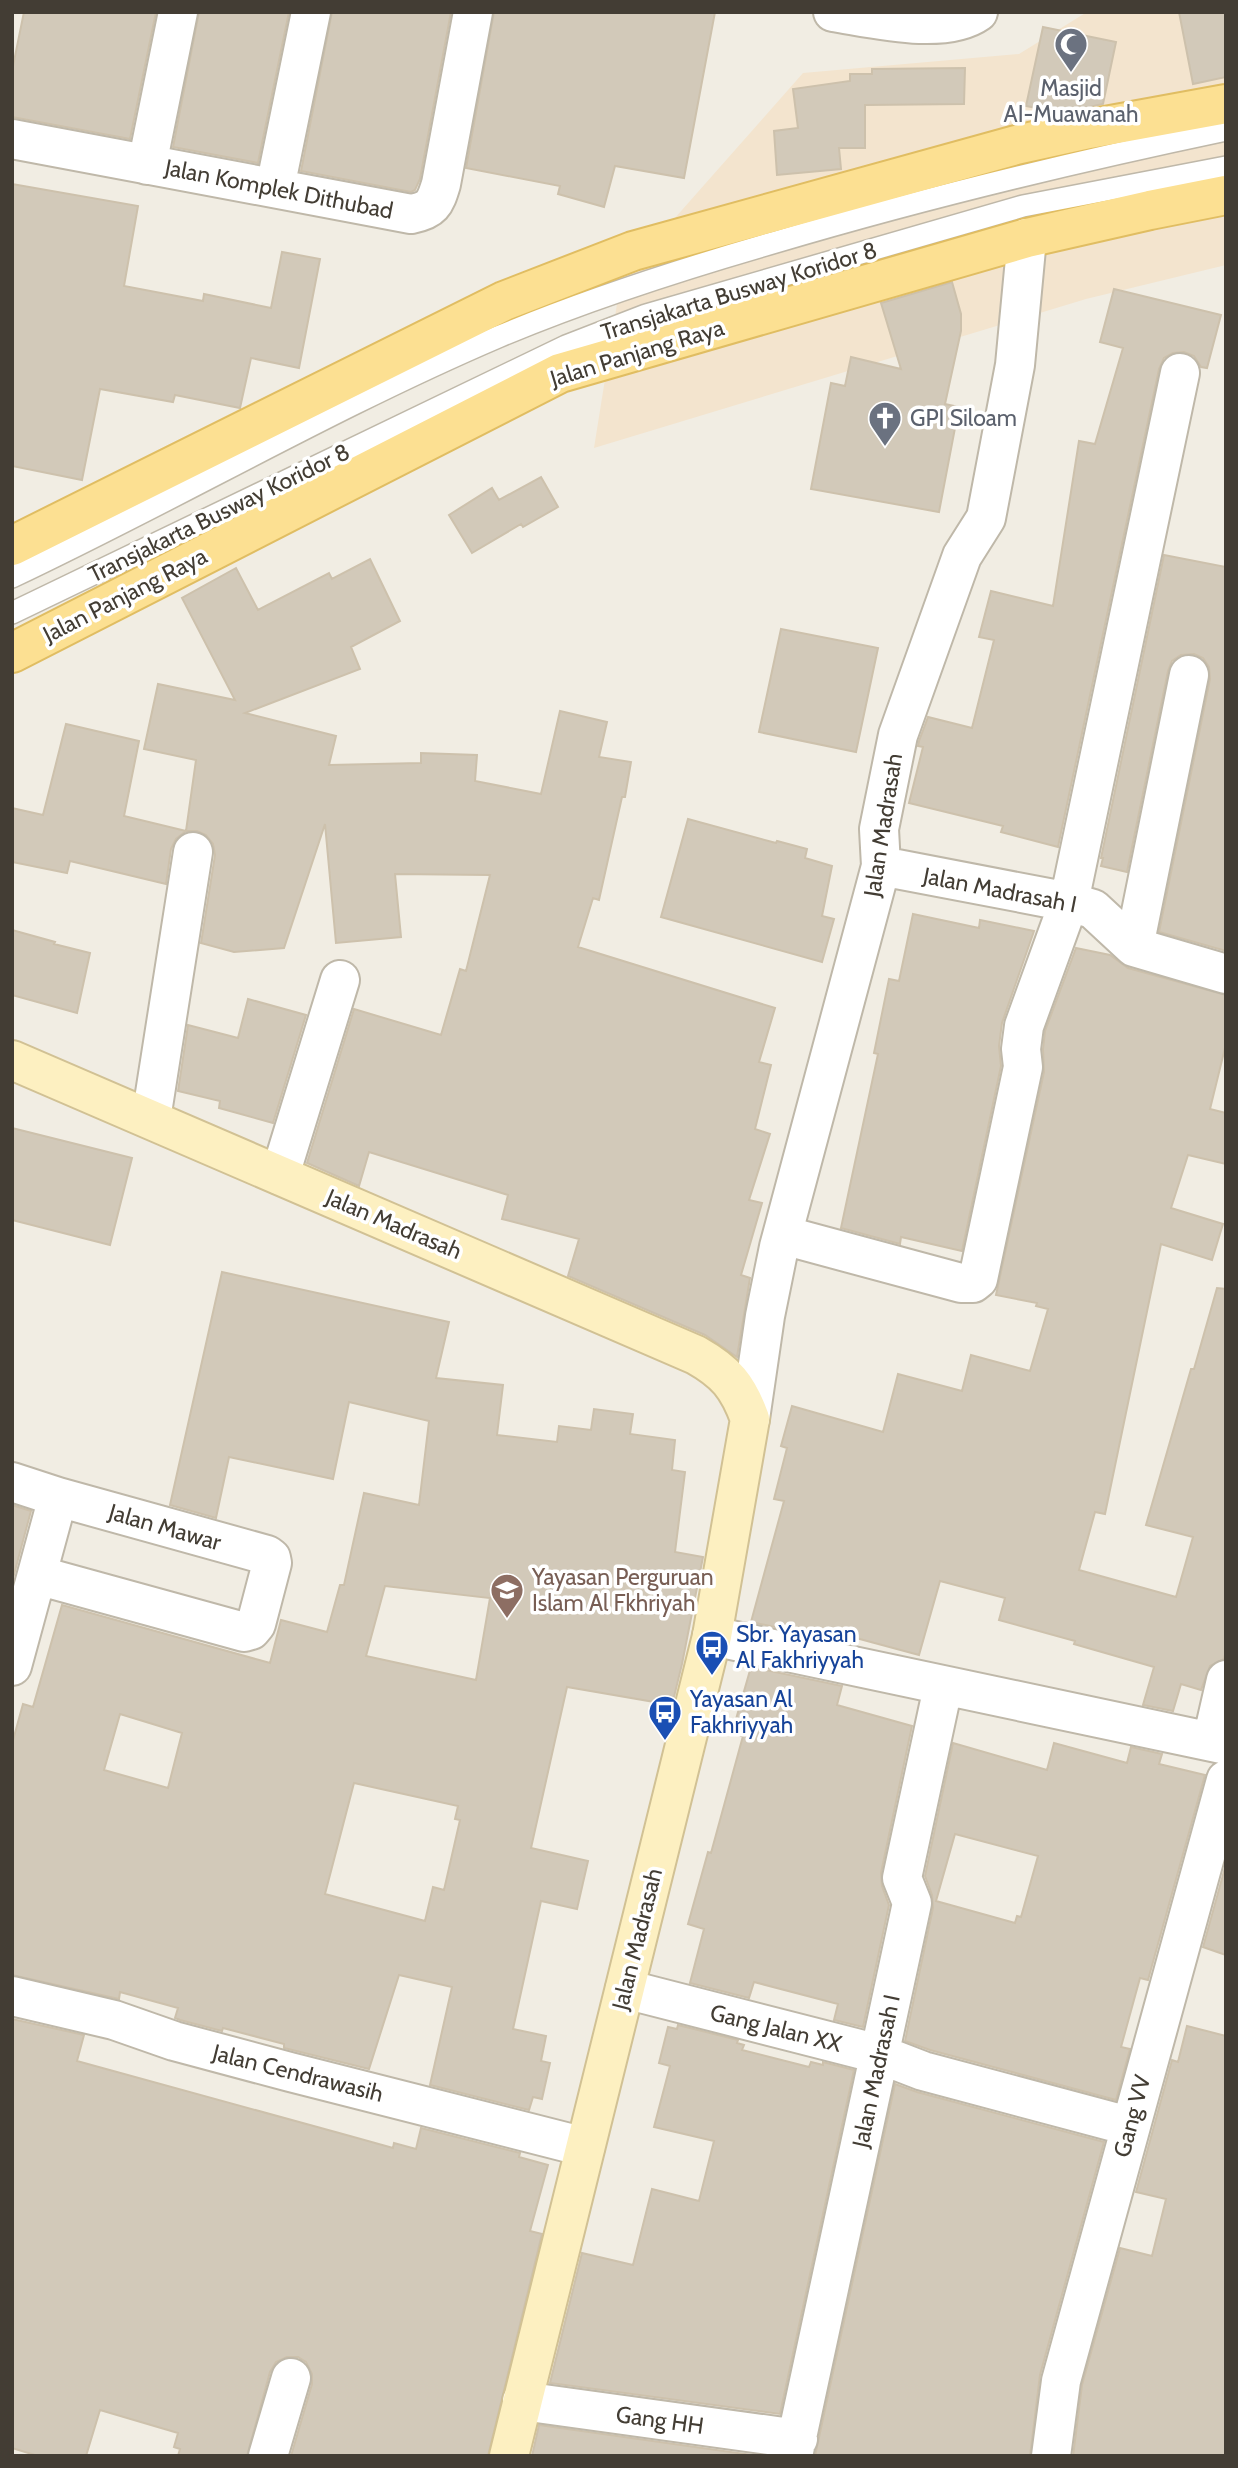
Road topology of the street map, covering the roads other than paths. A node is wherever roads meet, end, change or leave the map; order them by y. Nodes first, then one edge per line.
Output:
1 (178, 12) edge
2 (310, 12) edge
3 (473, 12) edge
4 (833, 12) edge
5 (978, 12) edge
6 (1226, 104) edge
7 (1226, 130) edge
8 (12, 139) edge
9 (147, 165) junction
10 (1226, 167) edge
11 (275, 188) junction
12 (1226, 195) edge
13 (1027, 238) junction
14 (1180, 373) dead end
15 (12, 546) edge
16 (12, 577) edge
17 (12, 613) edge
18 (12, 653) edge
19 (1189, 675) dead end
20 (193, 852) dead end
21 (881, 866) junction
22 (1069, 902) junction
23 (1133, 947) junction
24 (1226, 974) edge
25 (340, 980) dead end
26 (12, 1060) edge
27 (152, 1119) junction
28 (280, 1175) junction
29 (783, 1235) junction
30 (750, 1419) junction
31 (12, 1482) edge
32 (58, 1497) junction
33 (37, 1575) junction
34 (712, 1636) junction
35 (12, 1666) edge
36 (1226, 1680) edge
37 (943, 1687) junction
38 (1219, 1743) edge
39 (1226, 1780) edge
40 (625, 1989) junction
41 (12, 1996) edge
42 (879, 2054) junction
43 (1129, 2126) junction
44 (585, 2147) junction
45 (290, 2378) dead end
46 (522, 2401) junction
47 (796, 2447) edge
48 (268, 2456) edge
49 (509, 2456) edge
50 (1051, 2456) edge

1 - 9 street
2 - 11 street
3 - 11 street, Jalan Komplek Dithubad
4 - 5 street
6 - 15 main road
7 - 16 lane, Transjakarta Busway Koridor 8
8 - 9 street, Jalan Komplek Dithubad
9 - 11 street, Jalan Komplek Dithubad
10 - 17 lane, Transjakarta Busway Koridor 8
12 - 13 main road, Jalan Panjang Raya
13 - 18 main road, Jalan Panjang Raya
13 - 21 street, Jalan Madrasah
14 - 22 street
19 - 23 street
20 - 27 street
21 - 22 street, Jalan Madrasah I
21 - 29 street, Jalan Madrasah
22 - 23 street, Jalan Madrasah I
22 - 29 street
23 - 24 street, Jalan Madrasah I
25 - 28 street
26 - 27 street, Jalan Madrasah
27 - 28 street, Jalan Madrasah
28 - 30 street, Jalan Madrasah
29 - 30 street, Jalan Madrasah
30 - 34 street, Jalan Madrasah
31 - 32 street, Jalan Mawar
32 - 33 street
32 - 33 street, Jalan Mawar
33 - 35 street
34 - 37 street
34 - 40 street, Jalan Madrasah
36 - 38 street
37 - 38 street
37 - 42 street, Jalan Madrasah I
39 - 43 street, Gang VV
40 - 42 street, Gang Jalan XX
40 - 44 street, Jalan Madrasah
41 - 44 street, Jalan Cendrawasih
42 - 43 street, Gang Jalan XX
42 - 47 street, Jalan Madrasah I
43 - 50 street, Gang VV
44 - 46 street, Jalan Madrasah
45 - 48 street
46 - 47 street, Gang HH
46 - 49 street, Jalan Madrasah

